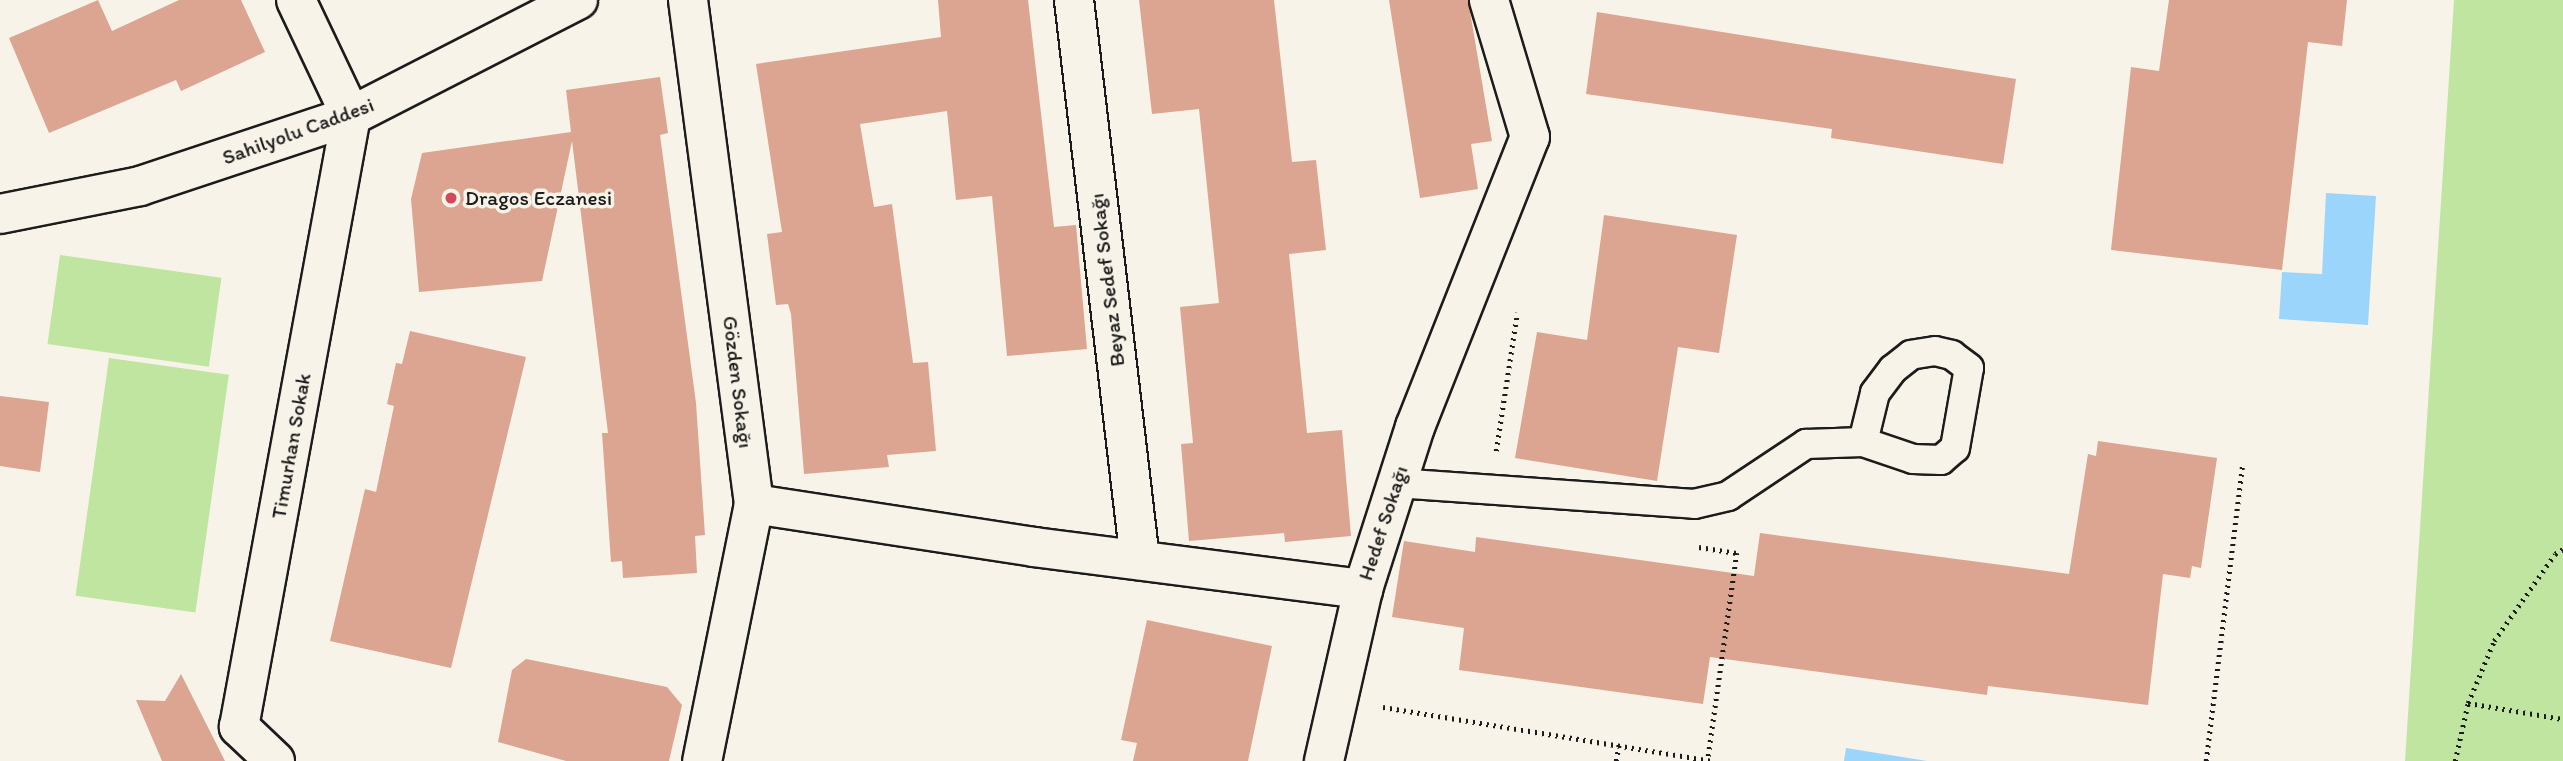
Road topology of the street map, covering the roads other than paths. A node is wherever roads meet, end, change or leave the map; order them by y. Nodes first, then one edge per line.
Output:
1 (296, 0) edge
2 (578, 0) edge
3 (688, 0) edge
4 (1074, 0) edge
5 (1489, 0) edge
6 (351, 116) junction
7 (0, 214) edge
8 (1863, 442) dead end
9 (1396, 483) junction
10 (754, 504) junction
11 (1140, 560) junction
12 (1363, 589) junction
13 (275, 761) edge
14 (702, 761) edge
15 (1324, 761) edge

1 - 6 street
2 - 6 street, Sahilyolu Caddesi
3 - 10 street, Gözden Sokağı
4 - 11 street, Beyaz Sedef Sokağı
5 - 9 street, Hedef Sokağı
6 - 7 street, Sahilyolu Caddesi
6 - 13 street, Timurhan Sokak
8 - 9 lane
9 - 12 street, Hedef Sokağı
10 - 11 street, Hedef Sokağı
10 - 14 street, Gözden Sokağı
11 - 12 street, Hedef Sokağı
12 - 15 street

